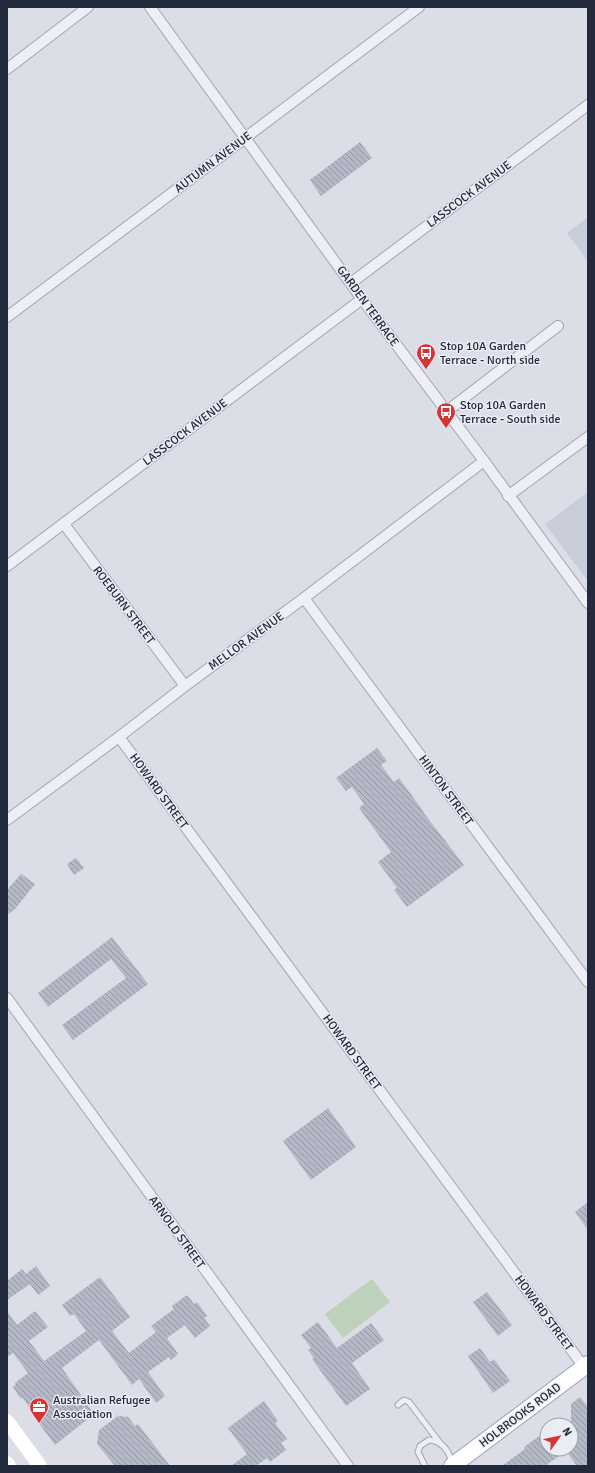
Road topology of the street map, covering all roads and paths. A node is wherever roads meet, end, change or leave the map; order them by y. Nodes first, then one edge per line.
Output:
1 (88, 7) edge
2 (150, 7) edge
3 (419, 7) edge
4 (7, 69) edge
5 (588, 105) edge
6 (246, 137) junction
7 (351, 283) junction
8 (362, 299) junction
9 (7, 317) edge
10 (558, 326) dead end
11 (447, 411) junction
12 (588, 437) edge
13 (484, 461) junction
14 (508, 496) junction
15 (64, 524) junction
16 (7, 566) edge
17 (304, 598) junction
18 (588, 603) edge
19 (185, 686) junction
20 (119, 737) junction
21 (7, 820) edge
22 (588, 982) edge
23 (7, 998) edge
24 (586, 1365) edge
25 (398, 1406) dead end
26 (8, 1424) edge
27 (441, 1444) junction
28 (7, 1463) edge
29 (9, 1466) edge
30 (40, 1466) edge
31 (348, 1466) edge
32 (425, 1466) edge
33 (452, 1466) edge

1 - 4 street
2 - 6 street, GARDEN TERRACE
3 - 6 street, AUTUMN AVENUE
5 - 7 street, LASSCOCK AVENUE
6 - 7 street, GARDEN TERRACE
6 - 9 street, AUTUMN AVENUE
7 - 8 street, GARDEN TERRACE
8 - 11 street, GARDEN TERRACE
8 - 15 street, LASSCOCK AVENUE
10 - 11 street
11 - 13 street, GARDEN TERRACE
12 - 14 street
13 - 14 street, GARDEN TERRACE
13 - 17 street, MELLOR AVENUE
14 - 18 street, GARDEN TERRACE
15 - 16 street, LASSCOCK AVENUE
15 - 19 street, ROEBURN STREET
17 - 19 street, MELLOR AVENUE
17 - 22 street, HINTON STREET
19 - 20 street, MELLOR AVENUE
20 - 21 street, MELLOR AVENUE
20 - 24 street, HOWARD STREET
23 - 31 street, ARNOLD STREET
24 - 33 main road, HOLBROOKS ROAD
25 - 27 lane
26 - 30 main road
27 - 32 lane
27 - 33 lane
28 - 29 main road

